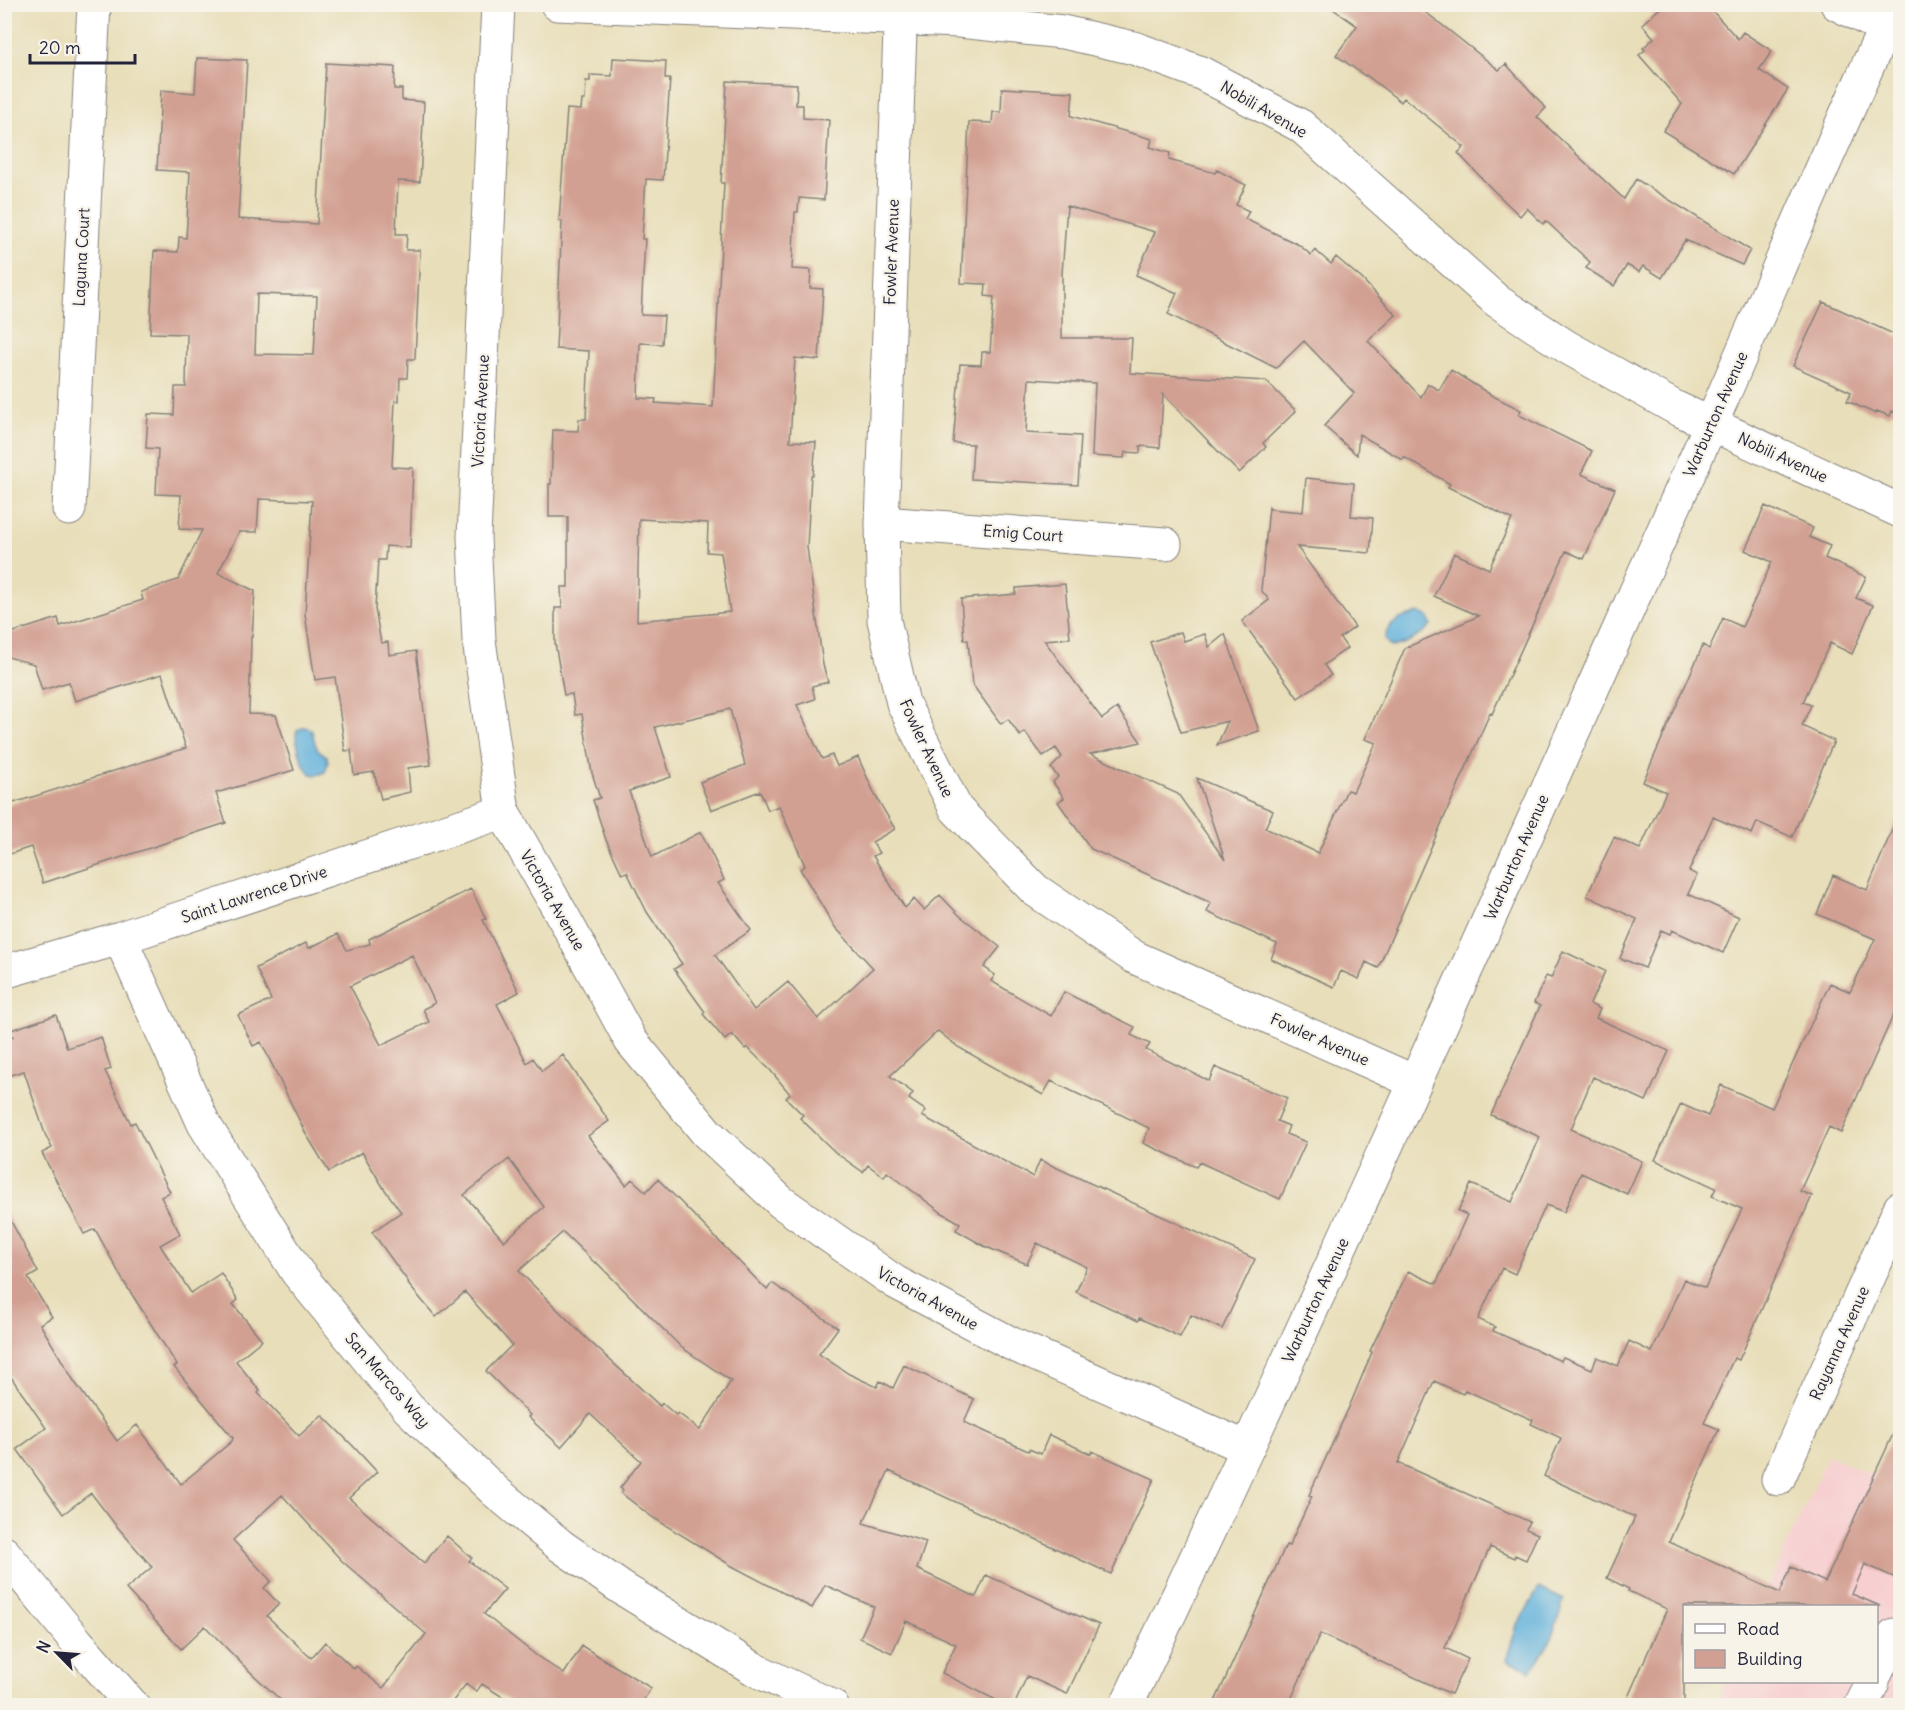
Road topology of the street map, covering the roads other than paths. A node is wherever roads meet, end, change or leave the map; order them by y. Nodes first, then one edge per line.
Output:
1 (94, 4) edge
2 (498, 4) edge
3 (557, 4) edge
4 (1837, 4) edge
5 (900, 12) edge
6 (1891, 16) edge
7 (1710, 424) junction
8 (69, 509) dead end
9 (1900, 511) edge
10 (882, 523) junction
11 (1165, 544) dead end
12 (503, 812) junction
13 (120, 938) junction
14 (4, 972) edge
15 (1415, 1082) junction
16 (1900, 1208) edge
17 (1247, 1448) junction
18 (1778, 1479) dead end
19 (4, 1553) edge
20 (1900, 1638) edge
21 (1878, 1669) edge
22 (1873, 1683) edge
23 (133, 1706) edge
24 (832, 1706) edge
25 (1126, 1706) edge
26 (1862, 1706) edge

1 - 8 street, Laguna Court
2 - 12 street, Victoria Avenue
3 - 5 street, Nobili Avenue
4 - 6 street
5 - 7 street, Nobili Avenue
5 - 10 street, Fowler Avenue
6 - 7 street, Warburton Avenue
7 - 9 street, Nobili Avenue
7 - 15 street, Warburton Avenue
10 - 11 street, Emig Court
10 - 15 street, Fowler Avenue
12 - 13 street, Saint Lawrence Drive
12 - 17 street, Victoria Avenue
13 - 14 street, Saint Lawrence Drive
13 - 24 street, San Marcos Way
15 - 17 street, Warburton Avenue
16 - 18 street, Rayanna Avenue
17 - 25 street, Warburton Avenue
19 - 23 street
20 - 21 street
22 - 26 street

